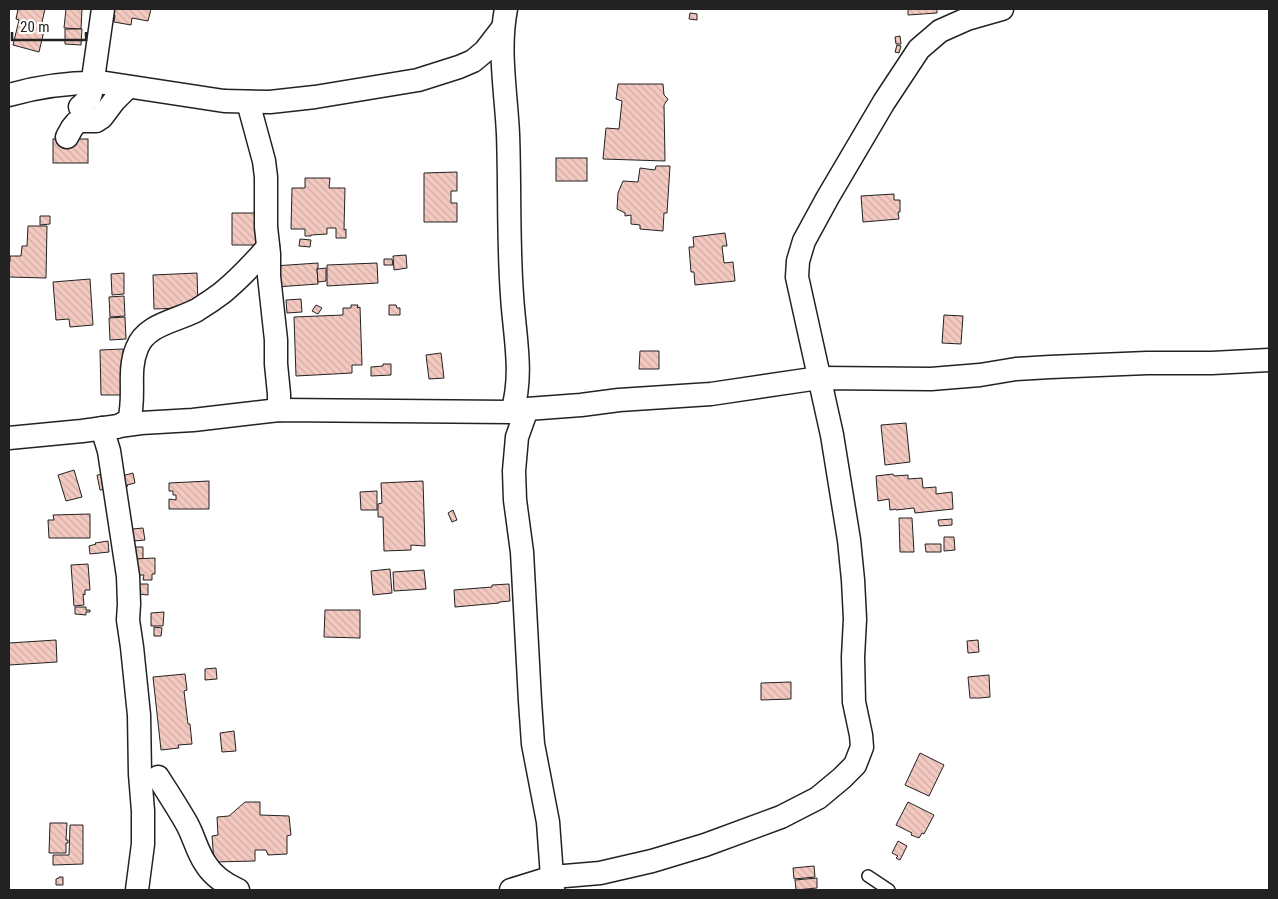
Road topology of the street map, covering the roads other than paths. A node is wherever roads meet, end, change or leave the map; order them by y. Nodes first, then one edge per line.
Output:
1 (103, 9) edge
2 (1002, 9) edge
3 (504, 19) edge
4 (93, 83) junction
5 (61, 85) junction
6 (128, 87) junction
7 (9, 95) edge
8 (248, 102) junction
9 (76, 122) junction
10 (268, 247) junction
11 (1269, 360) edge
12 (819, 378) junction
13 (279, 410) junction
14 (520, 410) junction
15 (110, 427) junction
16 (9, 438) edge
17 (158, 778) dead end
18 (868, 876) dead end
19 (553, 884) edge
20 (137, 890) edge
21 (238, 890) edge
22 (511, 890) edge
23 (889, 890) edge

1 - 4 street
2 - 12 street
3 - 8 street
3 - 14 street
4 - 5 street
4 - 6 street
4 - 9 street
5 - 7 street
5 - 9 street
6 - 8 street
6 - 9 street
8 - 10 street
10 - 13 street
10 - 15 street
11 - 12 street
12 - 14 street
12 - 19 street
13 - 14 street
13 - 15 street
14 - 19 street
15 - 16 street
15 - 20 street
17 - 21 street
18 - 23 lane
19 - 22 street

